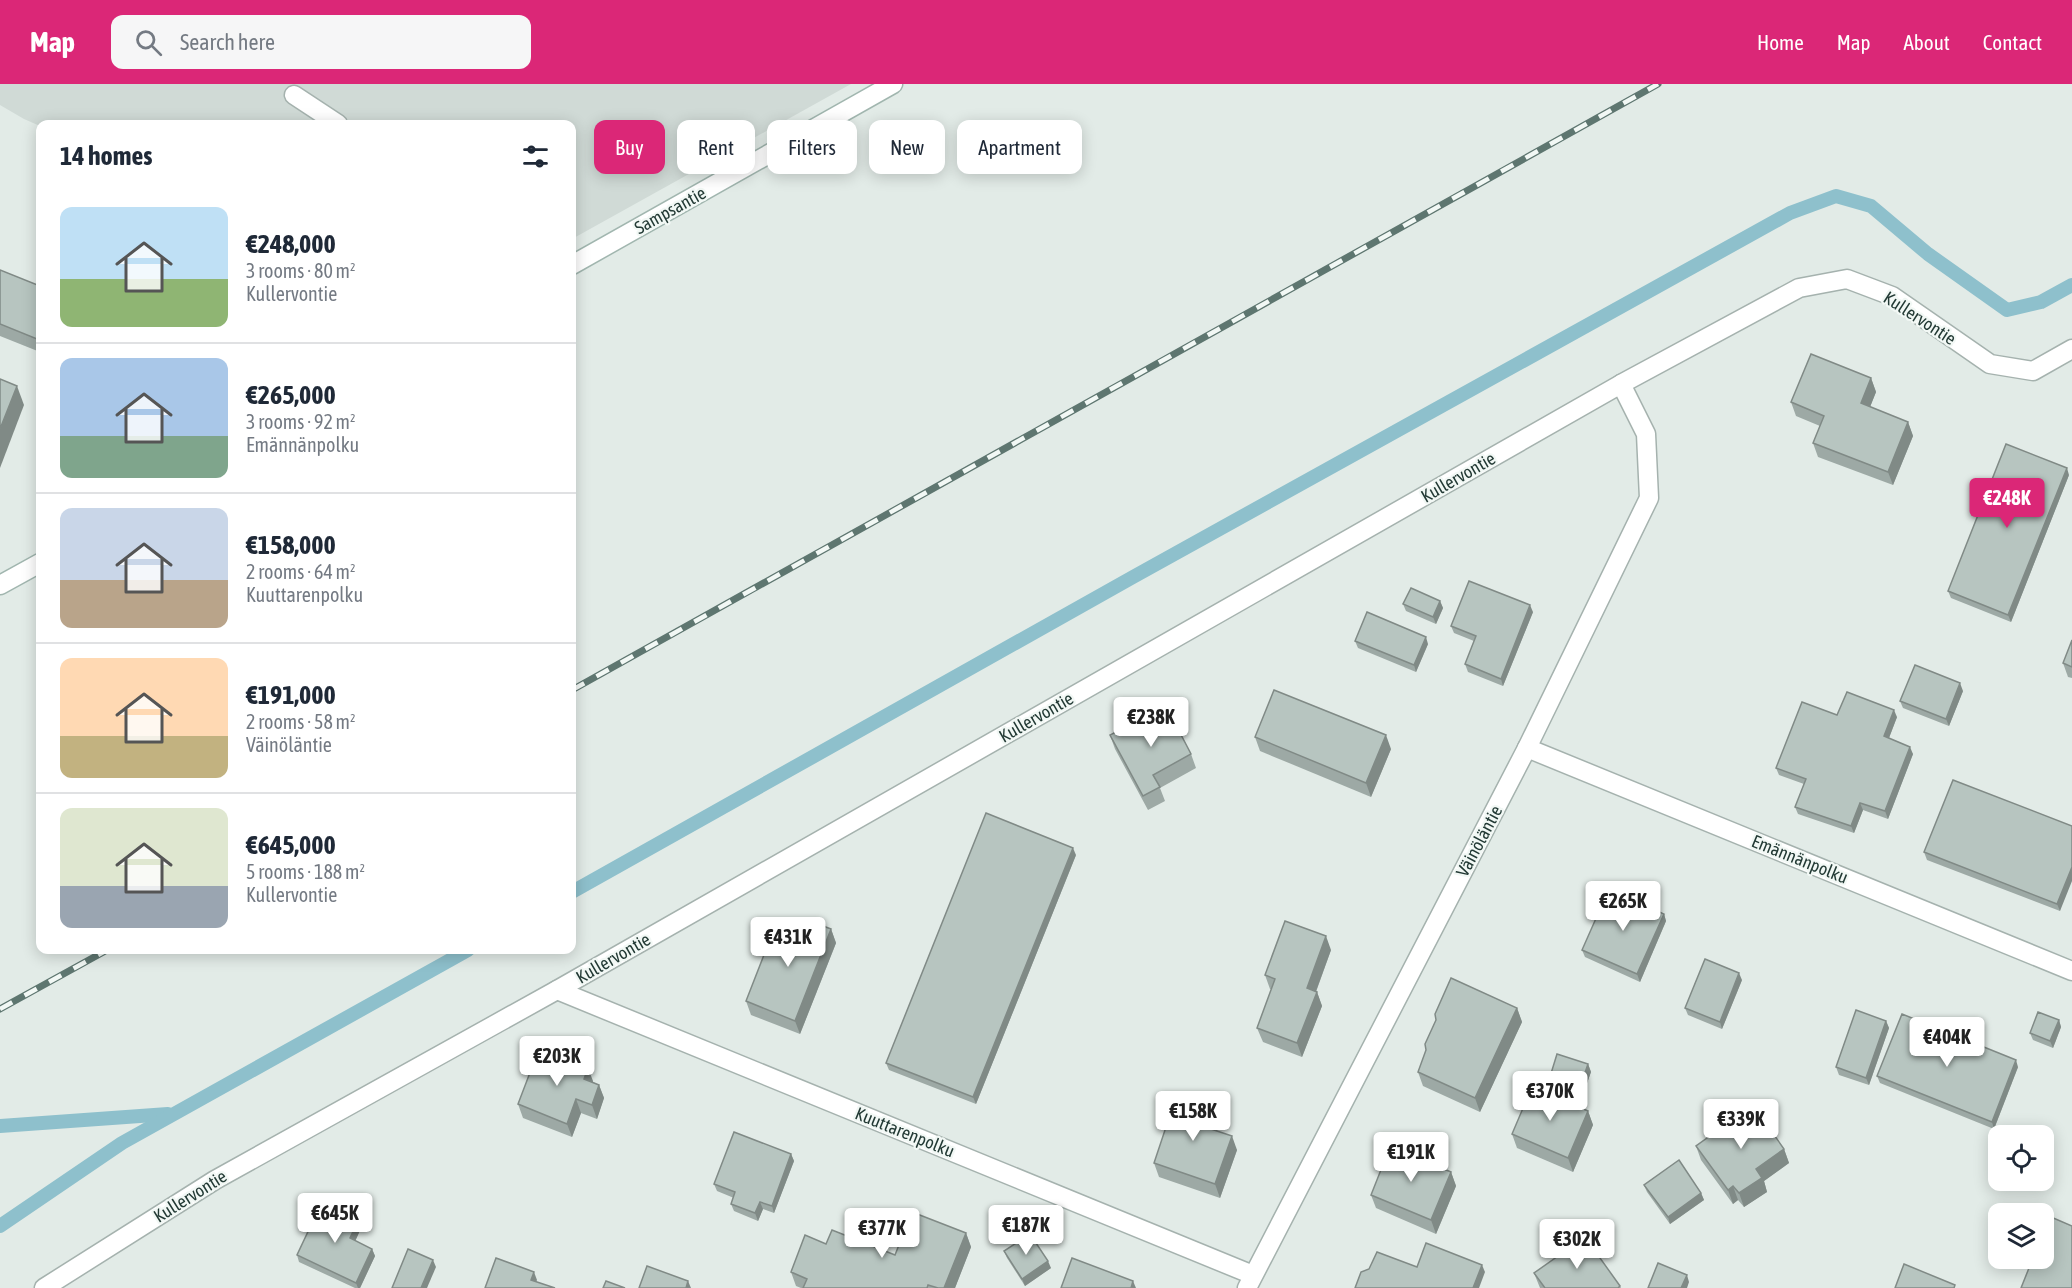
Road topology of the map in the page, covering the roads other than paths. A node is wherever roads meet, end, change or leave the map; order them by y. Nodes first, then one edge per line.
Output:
1 (893, 84) edge
2 (294, 95) dead end
3 (332, 120) edge
4 (576, 263) edge
5 (2072, 349) edge
6 (1621, 384) junction
7 (36, 565) edge
8 (0, 585) edge
9 (1527, 748) junction
10 (2072, 971) edge
11 (557, 990) junction
12 (1250, 1282) edge
13 (44, 1288) edge

1 - 4 street, Sampsantie
2 - 3 street
5 - 6 street, Kullervontie
6 - 9 street, Väinöläntie
6 - 11 street, Kullervontie
7 - 8 street
9 - 10 street, Emännänpolku
9 - 12 street, Väinöläntie
11 - 12 street, Kuuttarenpolku
11 - 13 street, Kullervontie

